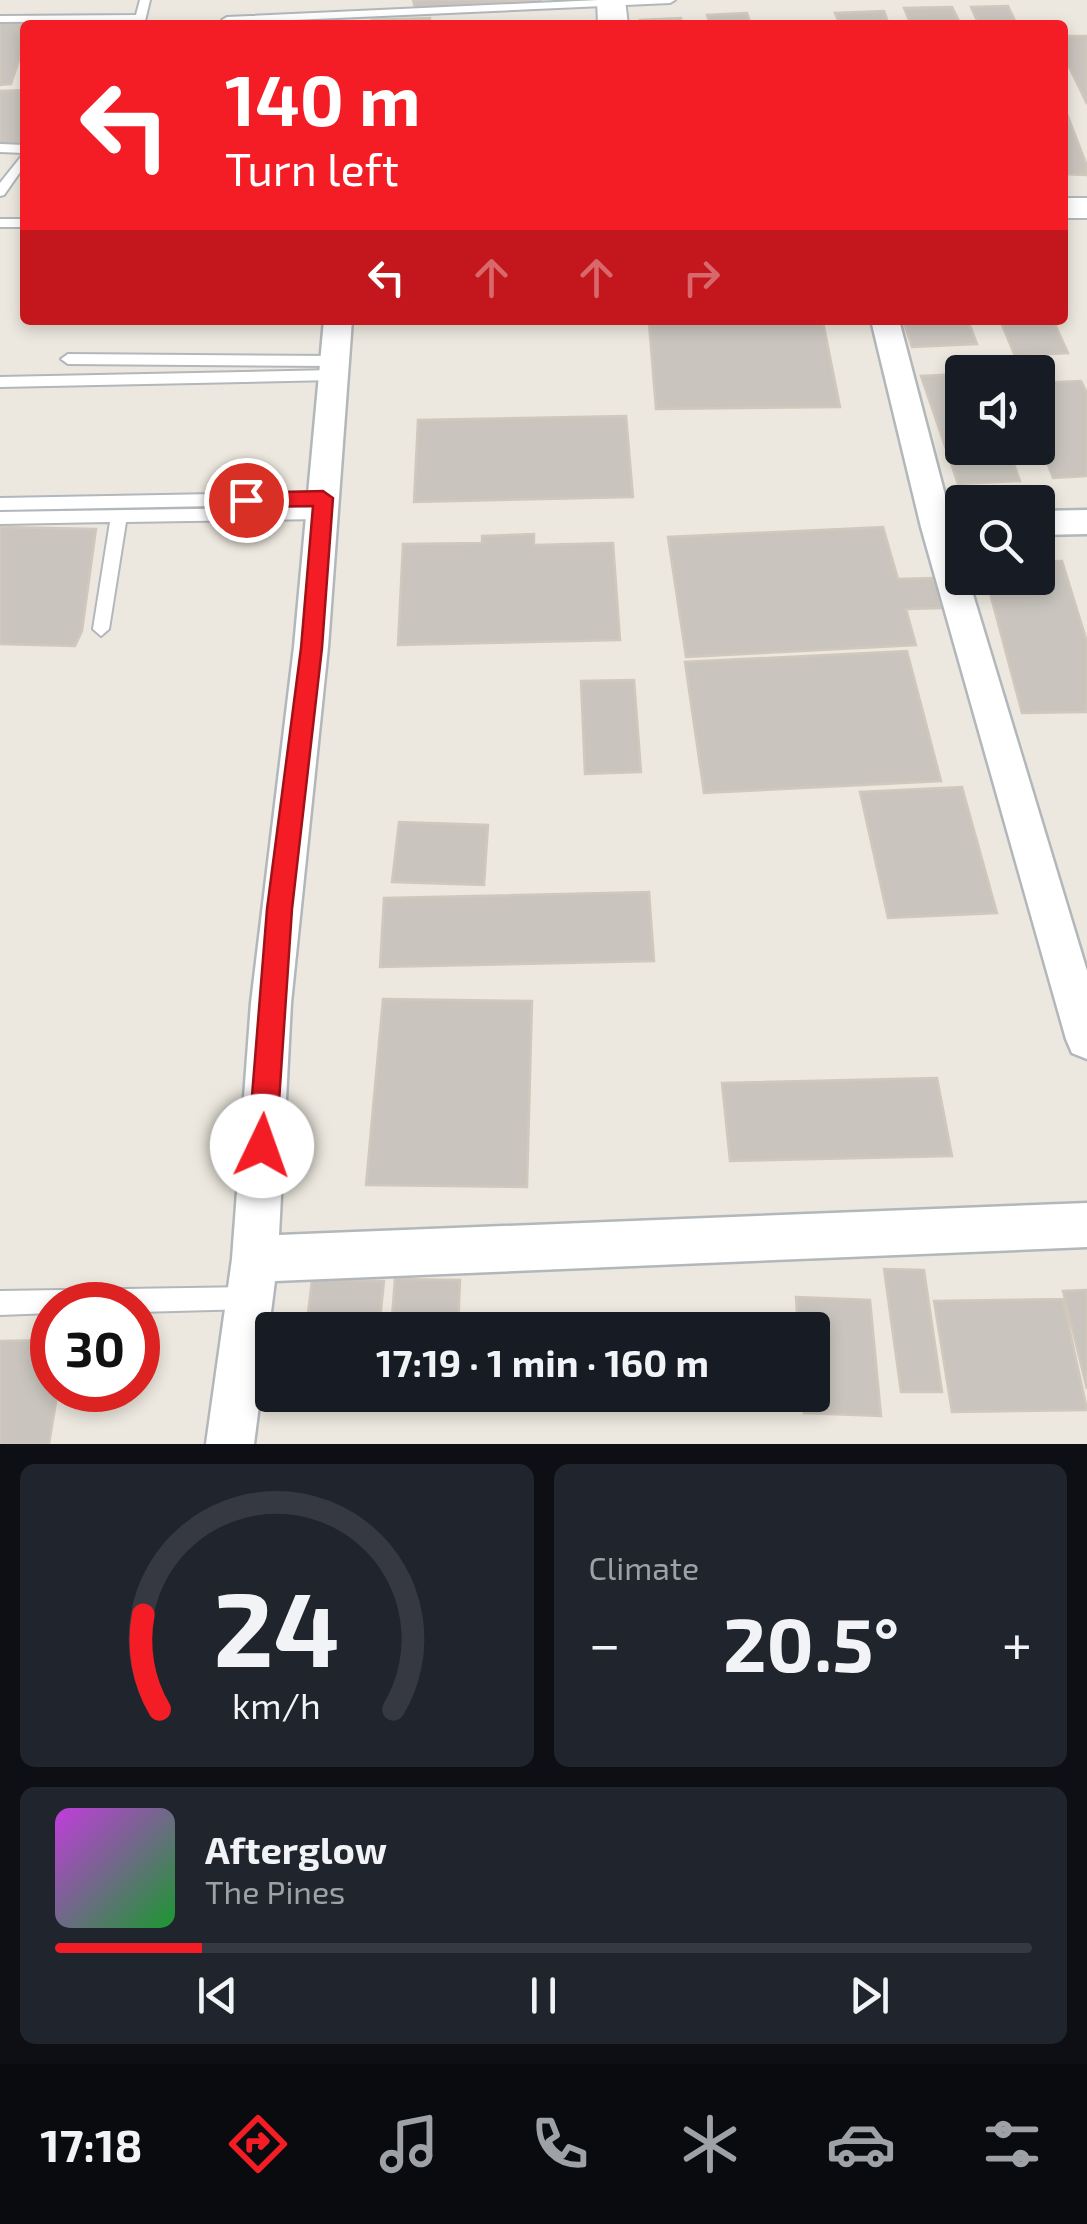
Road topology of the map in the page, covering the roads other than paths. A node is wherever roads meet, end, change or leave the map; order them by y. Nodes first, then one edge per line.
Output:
1 (670, 0) edge
2 (612, 9) edge
3 (0, 18) edge
4 (70, 20) edge
5 (227, 20) dead end
6 (20, 160) edge
7 (0, 192) edge
8 (338, 325) edge
9 (887, 325) edge
10 (68, 358) dead end
11 (334, 368) junction
12 (0, 382) edge
13 (0, 504) edge
14 (322, 506) junction
15 (945, 510) edge
16 (118, 516) junction
17 (0, 518) edge
18 (1087, 522) edge
19 (1055, 523) edge
20 (969, 595) edge
21 (100, 629) dead end
22 (1085, 1025) edge
23 (1087, 1225) edge
24 (253, 1279) junction
25 (0, 1303) edge
26 (230, 1444) edge

1 - 2 lane
2 - 5 lane
3 - 4 lane
6 - 7 lane
8 - 11 street
9 - 15 street
10 - 11 lane
11 - 12 lane
11 - 14 street
13 - 14 lane
14 - 16 lane
14 - 24 street
16 - 17 lane
16 - 21 lane
18 - 19 street
20 - 22 street
23 - 24 street
24 - 25 lane
24 - 26 street

